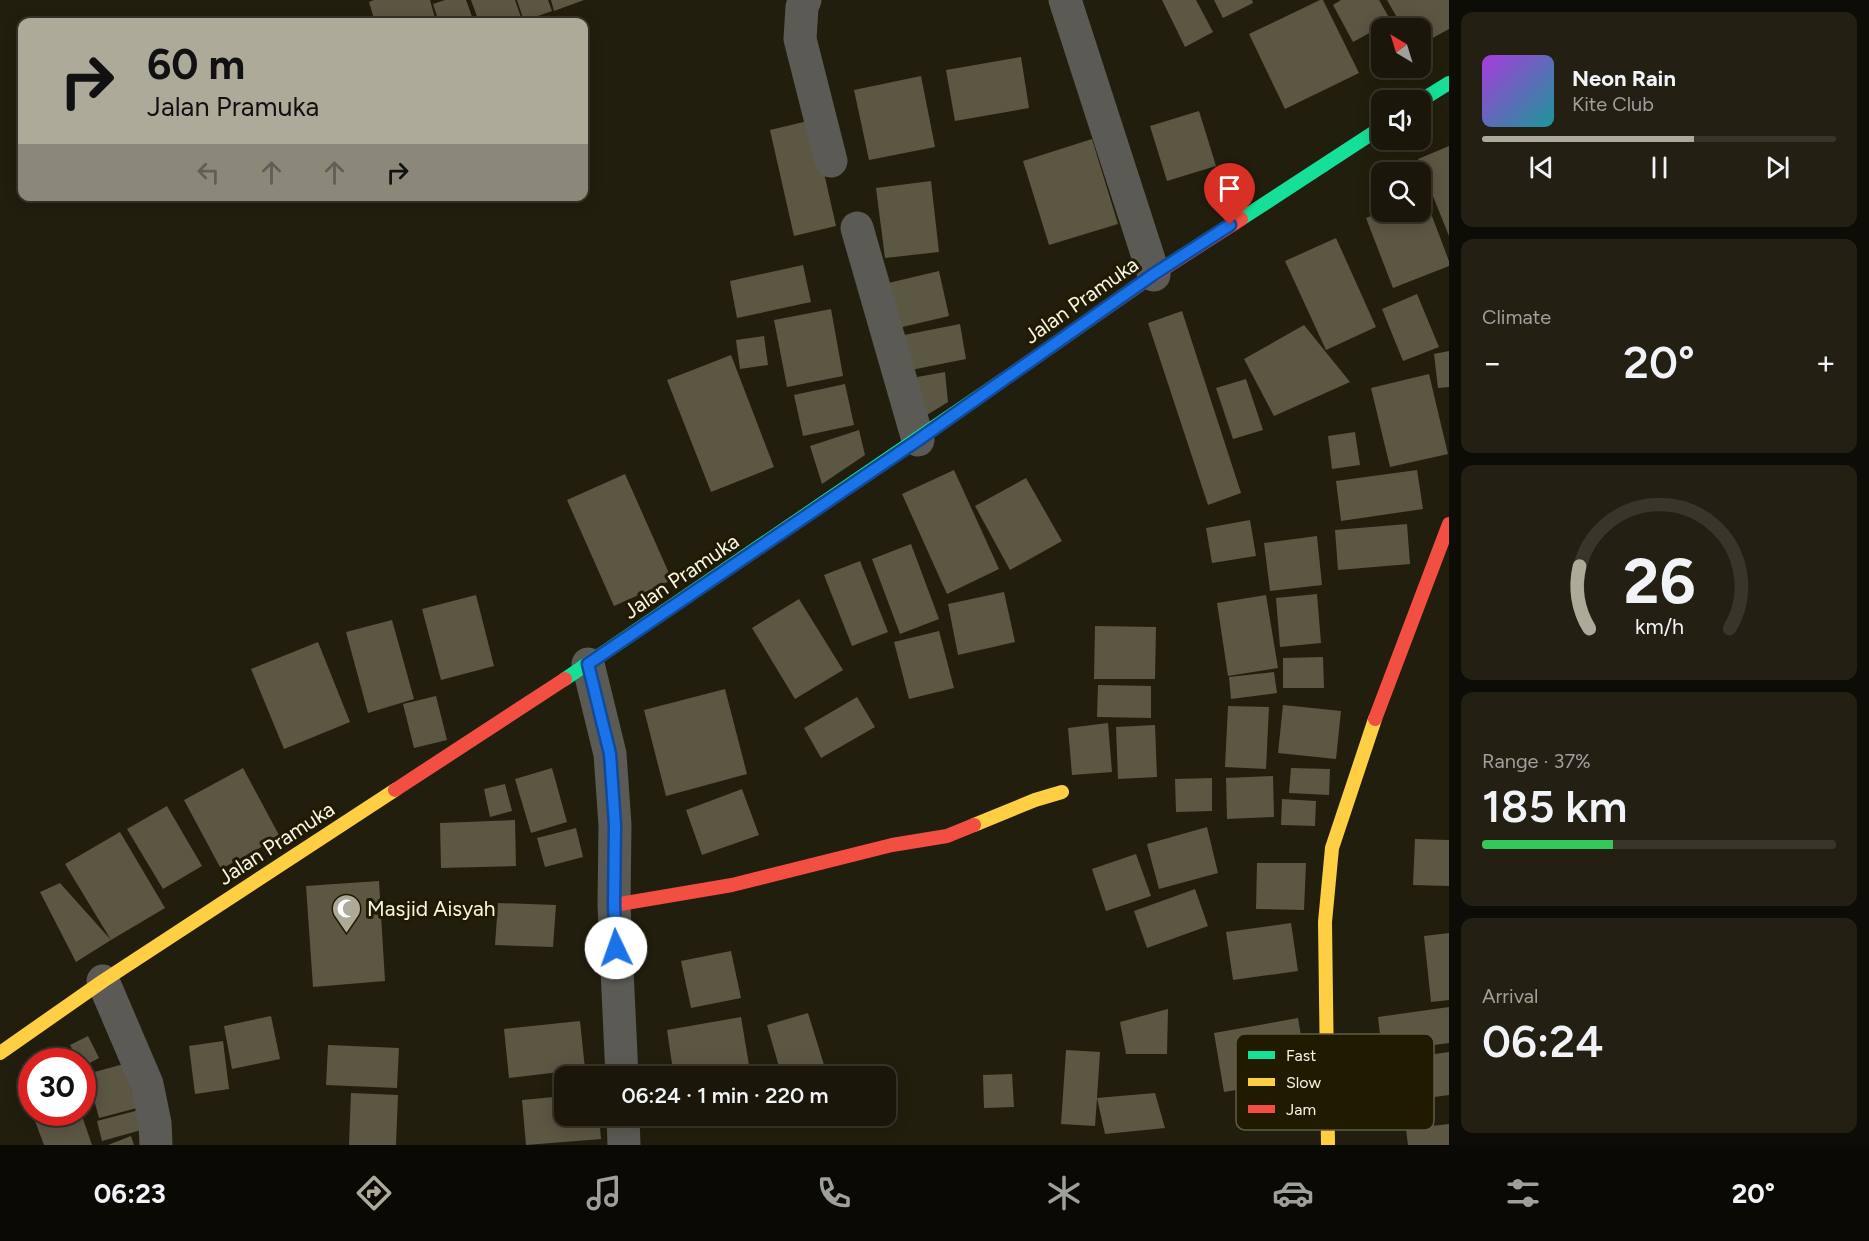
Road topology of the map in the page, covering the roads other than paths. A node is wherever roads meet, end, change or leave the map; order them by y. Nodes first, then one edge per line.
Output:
1 (805, 0) edge
2 (1065, 0) edge
3 (1449, 82) edge
4 (1431, 94) edge
5 (1371, 134) edge
6 (831, 161) dead end
7 (857, 228) dead end
8 (1154, 274) junction
9 (918, 440) junction
10 (1449, 525) edge
11 (588, 664) junction
12 (1062, 792) dead end
13 (614, 905) junction
14 (103, 981) junction
15 (1327, 1034) edge
16 (0, 1053) edge
17 (621, 1066) edge
18 (623, 1126) edge
19 (1328, 1130) edge
20 (156, 1145) edge
21 (624, 1145) edge
22 (1328, 1145) edge

1 - 6 street
2 - 8 street
3 - 4 street
5 - 8 street, Jalan Pramuka
7 - 9 street
8 - 9 street, Jalan Pramuka
9 - 11 street, Jalan Pramuka
10 - 15 street
11 - 13 street
11 - 14 street, Jalan Pramuka
12 - 13 street
13 - 17 street
14 - 16 street, Jalan Pramuka
14 - 20 street
18 - 21 street
19 - 22 street

